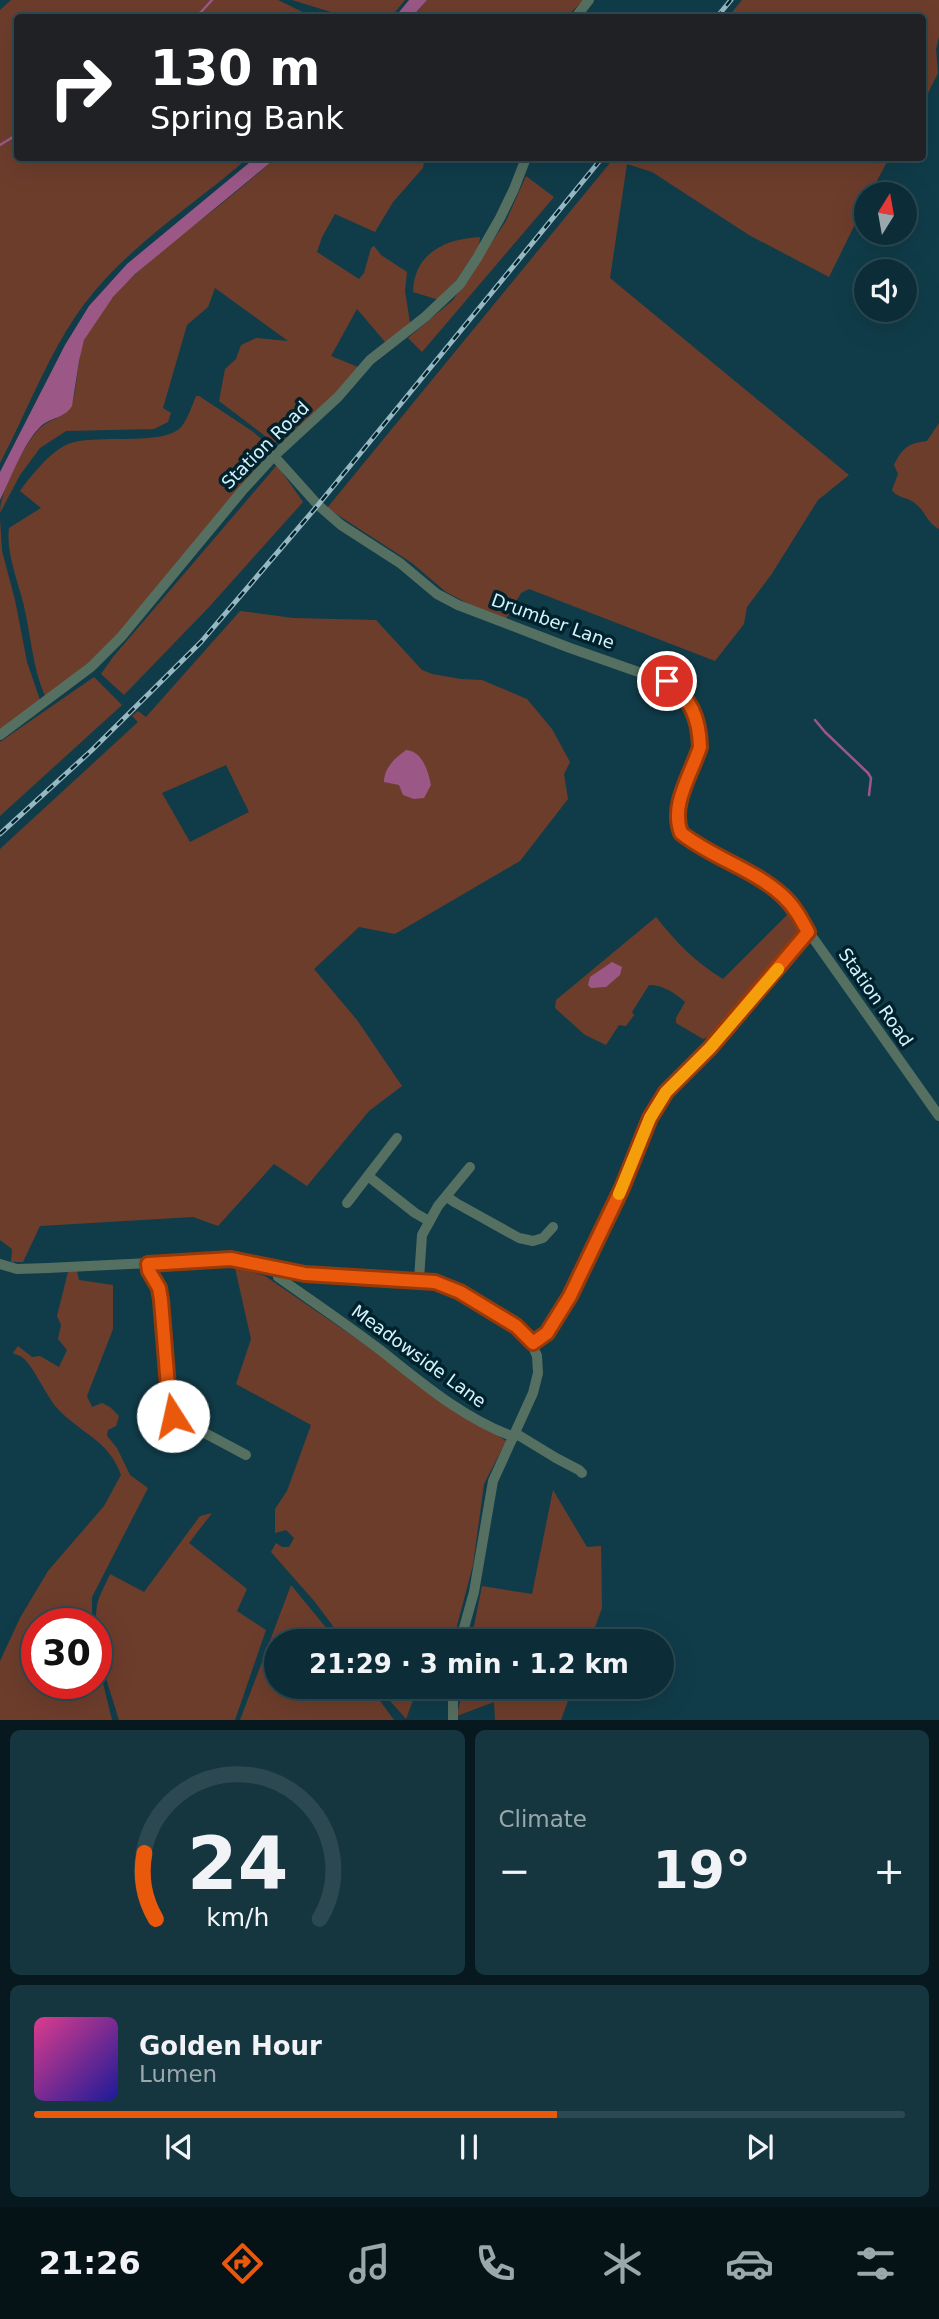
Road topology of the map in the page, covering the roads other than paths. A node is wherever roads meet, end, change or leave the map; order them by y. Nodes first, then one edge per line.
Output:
1 (589, 0) edge
2 (578, 14) edge
3 (525, 161) edge
4 (274, 456) junction
5 (0, 735) edge
6 (808, 932) junction
7 (939, 1116) edge
8 (397, 1138) dead end
9 (470, 1167) dead end
10 (368, 1176) junction
11 (447, 1196) junction
12 (346, 1203) dead end
13 (429, 1221) junction
14 (553, 1227) dead end
15 (0, 1264) edge
16 (148, 1264) junction
17 (277, 1270) junction
18 (419, 1279) junction
19 (533, 1343) junction
20 (515, 1435) junction
21 (246, 1455) dead end
22 (582, 1473) dead end
23 (464, 1629) edge
24 (453, 1699) edge
25 (453, 1720) edge

1 - 2 street
3 - 4 street, Station Road
4 - 5 street, Station Road
4 - 6 street, Drumber Lane
6 - 7 street, Station Road
6 - 19 street
8 - 10 street
9 - 11 street
10 - 12 street
10 - 13 street
11 - 13 street
11 - 14 street
13 - 18 street
15 - 16 street
16 - 17 street
16 - 21 street
17 - 18 street
17 - 20 street, Meadowside Lane
18 - 19 street
19 - 20 street
20 - 22 street, Meadowside Lane
20 - 23 street
24 - 25 street

